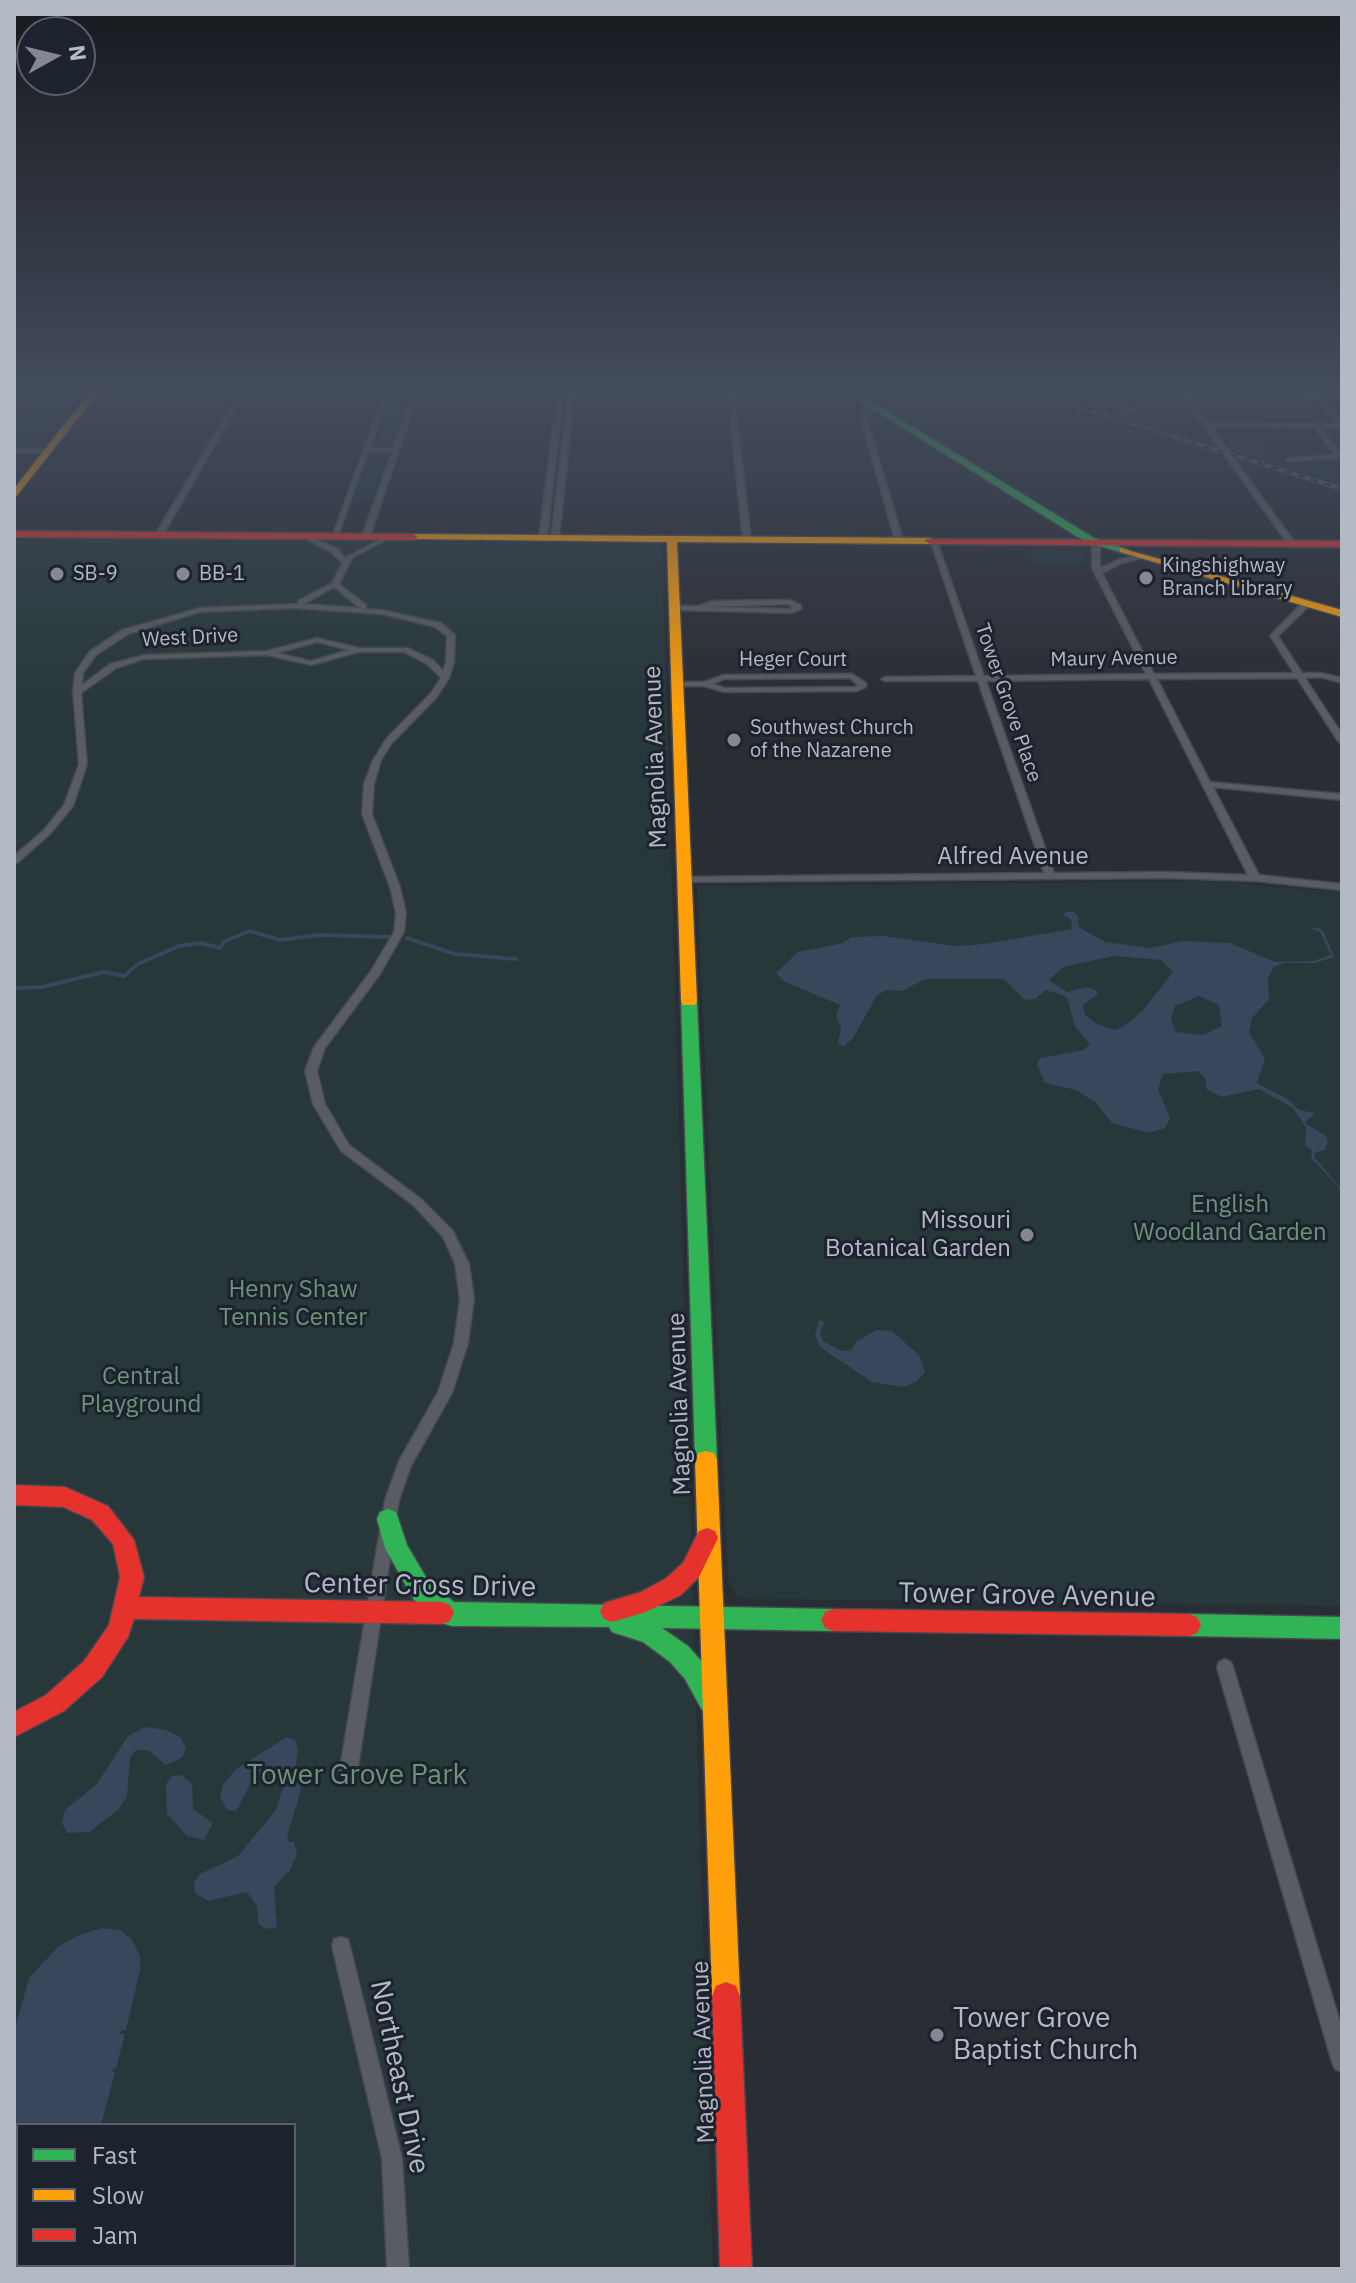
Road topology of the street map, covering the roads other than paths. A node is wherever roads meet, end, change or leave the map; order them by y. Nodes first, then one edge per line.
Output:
1 (183, 495) edge
2 (349, 495) edge
3 (380, 495) edge
4 (551, 495) edge
5 (557, 495) edge
6 (742, 495) edge
7 (886, 495) edge
8 (1017, 495) edge
9 (1257, 495) edge
10 (159, 535) junction
11 (305, 536) junction
12 (334, 536) junction
13 (366, 536) junction
14 (14, 537) edge
15 (388, 537) junction
16 (549, 538) junction
17 (672, 538) junction
18 (747, 539) junction
19 (899, 540) junction
20 (933, 541) junction
21 (1096, 543) junction
22 (1292, 544) junction
23 (1342, 544) edge
24 (1142, 557) junction
25 (344, 561) junction
26 (1098, 572) junction
27 (335, 584) junction
28 (1306, 604) junction
29 (294, 606) junction
30 (701, 607) junction
31 (675, 608) junction
32 (368, 610) junction
33 (1342, 614) edge
34 (359, 650) junction
35 (267, 653) junction
36 (1296, 675) junction
37 (1152, 676) junction
38 (445, 678) junction
39 (981, 678) junction
40 (885, 679) dead end
41 (1342, 681) edge
42 (678, 684) junction
43 (705, 684) junction
44 (77, 692) junction
45 (1342, 741) edge
46 (1207, 784) junction
47 (1342, 797) edge
48 (14, 861) edge
49 (1050, 877) junction
50 (1255, 878) junction
51 (685, 880) junction
52 (1342, 887) edge
53 (14, 1495) edge
54 (388, 1519) junction
55 (708, 1534) junction
56 (128, 1608) junction
57 (373, 1614) junction
58 (452, 1615) junction
59 (594, 1616) junction
60 (711, 1618) junction
61 (1342, 1628) edge
62 (1225, 1667) dead end
63 (715, 1710) junction
64 (14, 1725) edge
65 (348, 1774) dead end
66 (341, 1946) dead end
67 (1342, 2062) edge
68 (398, 2269) edge
69 (736, 2269) edge

1 - 10 street
2 - 12 street
3 - 13 street
4 - 16 street
5 - 16 street
6 - 18 street
7 - 19 street
8 - 21 street
9 - 22 street
10 - 11 street
10 - 14 street
11 - 12 street
11 - 25 street
12 - 13 street
13 - 15 street
15 - 16 street
15 - 25 street
16 - 17 street
17 - 18 street
17 - 31 street, Magnolia Avenue
18 - 19 street
19 - 20 street
20 - 21 street
20 - 39 street, Tower Grove Place
21 - 22 street
21 - 24 street
21 - 26 street
22 - 23 street
24 - 26 street
24 - 28 street
25 - 27 street
26 - 37 street
27 - 29 street
27 - 32 street
28 - 33 street
28 - 36 street
29 - 32 street
29 - 44 street
30 - 30 street
30 - 31 street
31 - 42 street, Magnolia Avenue
32 - 38 street
34 - 35 street, West Drive
34 - 35 street, West Drive
34 - 38 street, West Drive
35 - 44 street, West Drive
36 - 37 street, Maury Avenue
36 - 41 street, Maury Avenue
36 - 45 street
37 - 39 street, Maury Avenue
37 - 46 street
38 - 54 street
39 - 40 street, Maury Avenue
39 - 49 street, Tower Grove Place
42 - 43 street, Heger Court
42 - 51 street, Magnolia Avenue
43 - 43 street, Heger Court
44 - 48 street
46 - 47 street
46 - 50 street
49 - 50 street, Alfred Avenue
49 - 51 street, Alfred Avenue
50 - 52 street, Alfred Avenue
51 - 55 street, Magnolia Avenue
53 - 56 street
54 - 57 street
54 - 58 street
55 - 59 street
55 - 60 street, Magnolia Avenue
56 - 57 street, Center Cross Drive
56 - 64 street
57 - 58 street, Center Cross Drive
57 - 65 street
58 - 59 street, Center Cross Drive
59 - 60 street, Center Cross Drive
59 - 63 street
60 - 61 street, Tower Grove Avenue
60 - 63 street, Magnolia Avenue
62 - 67 street
63 - 69 street, Magnolia Avenue
66 - 68 street, Northeast Drive

